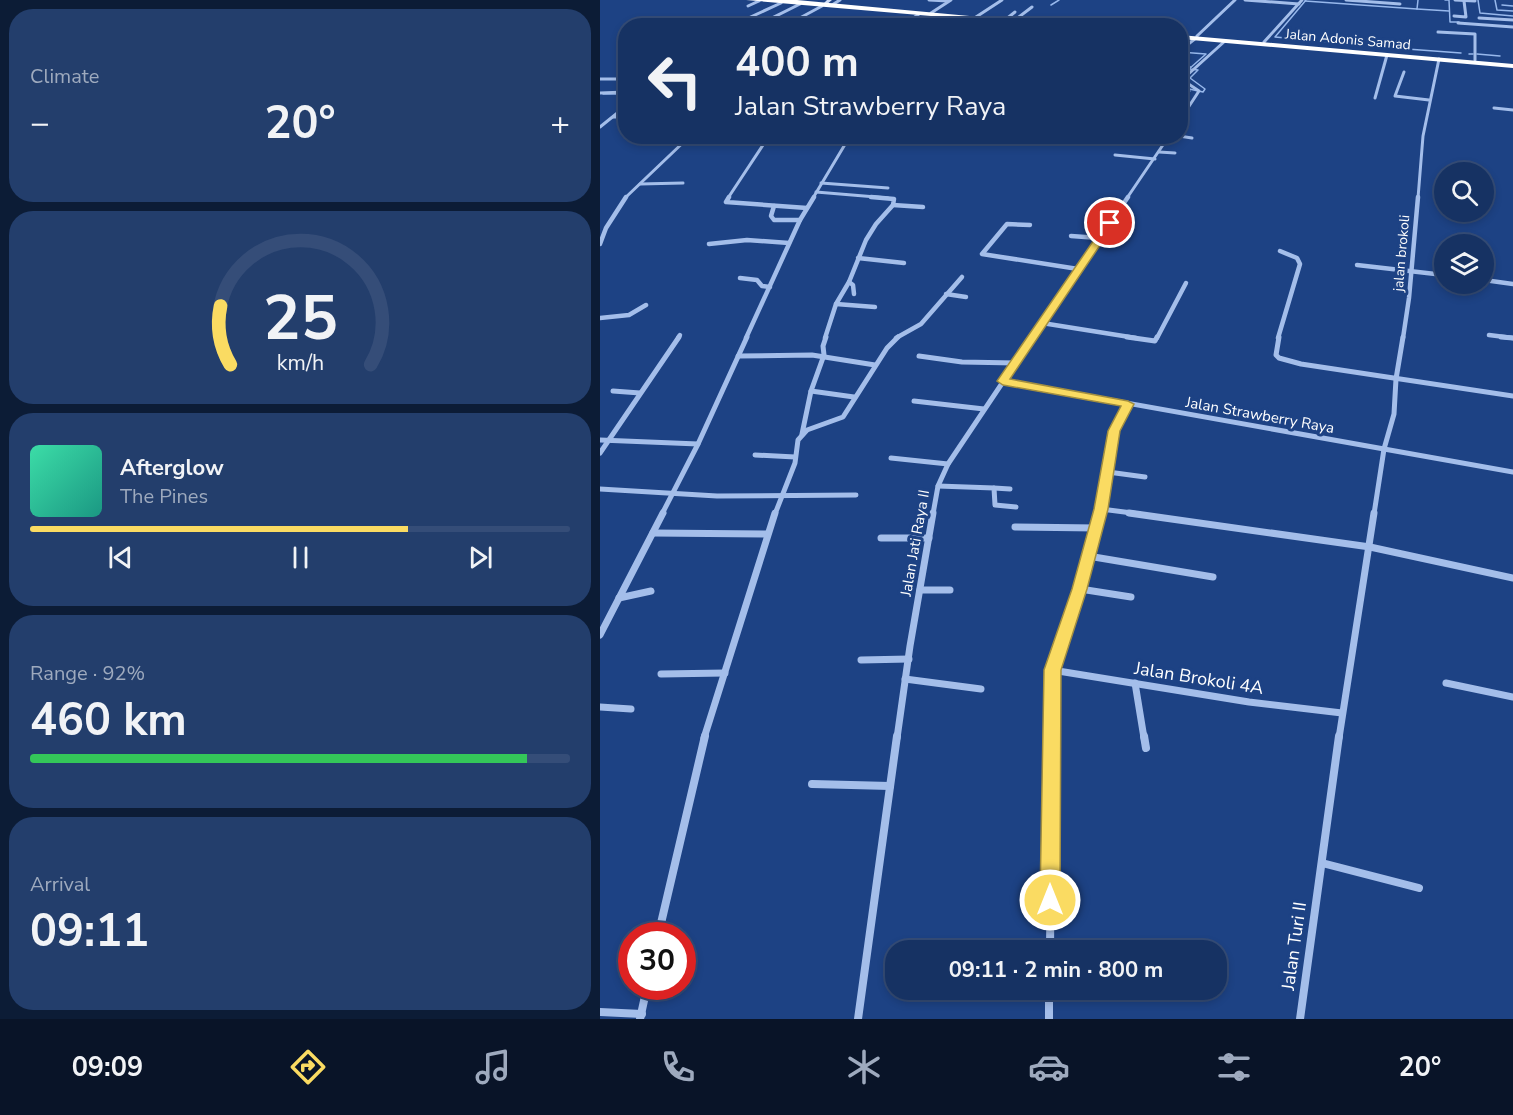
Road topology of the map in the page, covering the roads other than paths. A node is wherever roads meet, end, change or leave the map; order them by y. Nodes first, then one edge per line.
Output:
1 (928, 0) edge
2 (1002, 0) edge
3 (1235, 0) edge
4 (1245, 0) edge
5 (1302, 0) edge
6 (1346, 0) edge
7 (1455, 0) edge
8 (759, 1) edge
9 (775, 1) edge
10 (950, 1) edge
11 (1464, 1) edge
12 (1475, 1) edge
13 (832, 2) edge
14 (748, 3) edge
15 (800, 4) junction
16 (1299, 4) junction
17 (1400, 4) dead end
18 (1032, 8) dead end
19 (933, 12) junction
20 (919, 14) junction
21 (979, 15) junction
22 (1454, 16) dead end
23 (1466, 17) junction
24 (745, 18) edge
25 (772, 18) edge
26 (799, 18) edge
27 (913, 18) edge
28 (964, 18) edge
29 (1011, 18) edge
30 (1479, 18) junction
31 (1513, 20) edge
32 (1458, 24) dead end
33 (1480, 24) junction
34 (1513, 27) edge
35 (1438, 32) dead end
36 (1199, 34) junction
37 (1188, 35) edge
38 (1225, 41) junction
39 (1264, 42) junction
40 (1188, 44) edge
41 (1387, 55) junction
42 (1439, 59) junction
43 (1475, 60) junction
44 (1513, 64) edge
45 (1404, 72) dead end
46 (1188, 74) edge
47 (600, 79) edge
48 (618, 80) edge
49 (1188, 84) edge
50 (600, 94) edge
51 (618, 94) edge
52 (1375, 98) dead end
53 (1429, 100) junction
54 (1188, 108) edge
55 (1494, 108) dead end
56 (1513, 110) edge
57 (618, 112) edge
58 (612, 117) junction
59 (618, 117) edge
60 (600, 127) edge
61 (1188, 137) edge
62 (1192, 138) dead end
63 (682, 144) edge
64 (764, 144) edge
65 (845, 144) edge
66 (1164, 144) edge
67 (1159, 152) junction
68 (1175, 153) dead end
69 (1115, 154) dead end
70 (1155, 159) junction
71 (683, 183) dead end
72 (821, 183) junction
73 (639, 184) junction
74 (888, 188) dead end
75 (816, 192) junction
76 (893, 205) junction
77 (774, 206) junction
78 (922, 207) dead end
79 (807, 208) junction
80 (800, 220) junction
81 (1030, 225) dead end
82 (602, 230) edge
83 (1071, 236) dead end
84 (1099, 238) junction
85 (789, 243) junction
86 (600, 244) edge
87 (708, 244) dead end
88 (1280, 251) dead end
89 (858, 258) junction
90 (904, 263) dead end
91 (1357, 265) dead end
92 (1078, 269) junction
93 (1411, 271) junction
94 (1434, 274) edge
95 (962, 277) dead end
96 (740, 278) dead end
97 (1494, 281) edge
98 (849, 282) junction
99 (1186, 283) dead end
100 (1513, 284) edge
101 (770, 287) junction
102 (854, 294) dead end
103 (946, 294) junction
104 (966, 297) dead end
105 (836, 304) junction
106 (646, 305) dead end
107 (875, 307) dead end
108 (600, 318) edge
109 (1042, 323) junction
110 (1489, 334) dead end
111 (680, 335) dead end
112 (1513, 338) edge
113 (738, 356) junction
114 (824, 356) junction
115 (919, 356) dead end
116 (1015, 363) junction
117 (874, 365) junction
118 (1396, 379) junction
119 (1003, 381) junction
120 (613, 391) dead end
121 (811, 391) junction
122 (640, 393) junction
123 (1513, 396) edge
124 (854, 397) junction
125 (914, 401) dead end
126 (1128, 404) junction
127 (984, 409) junction
128 (802, 434) junction
129 (600, 440) edge
130 (608, 441) junction
131 (698, 444) junction
132 (1384, 449) junction
133 (600, 453) edge
134 (755, 455) dead end
135 (795, 457) junction
136 (891, 458) dead end
137 (948, 464) junction
138 (1108, 472) junction
139 (1513, 472) edge
140 (1145, 477) dead end
141 (938, 486) junction
142 (994, 488) junction
143 (600, 489) edge
144 (1010, 489) dead end
145 (672, 495) junction
146 (856, 495) dead end
147 (782, 497) junction
148 (1016, 507) dead end
149 (1101, 509) junction
150 (1015, 527) dead end
151 (1096, 528) junction
152 (653, 533) junction
153 (767, 534) junction
154 (881, 538) dead end
155 (929, 538) junction
156 (1370, 547) junction
157 (1088, 556) junction
158 (1213, 577) dead end
159 (1513, 578) edge
160 (1080, 589) junction
161 (920, 590) junction
162 (950, 590) dead end
163 (651, 591) dead end
164 (1131, 597) dead end
165 (619, 598) junction
166 (600, 635) edge
167 (909, 659) junction
168 (861, 660) dead end
169 (1052, 670) junction
170 (724, 673) junction
171 (661, 674) dead end
172 (905, 679) junction
173 (1135, 683) junction
174 (1446, 683) dead end
175 (981, 689) dead end
176 (1513, 697) edge
177 (600, 707) edge
178 (631, 708) dead end
179 (1342, 713) junction
180 (1146, 748) dead end
181 (812, 784) dead end
182 (890, 786) junction
183 (1322, 863) junction
184 (1419, 888) dead end
185 (661, 922) edge
186 (1050, 940) edge
187 (644, 1000) edge
188 (1049, 1000) edge
189 (600, 1012) edge
190 (641, 1016) edge
191 (858, 1019) edge
192 (1049, 1019) edge
193 (1300, 1019) edge

1 - 10 street
2 - 21 street
3 - 36 street
4 - 16 street
5 - 16 street
6 - 17 street
7 - 11 street
8 - 9 highway
8 - 14 highway
9 - 13 highway
9 - 15 highway
9 - 24 street
10 - 19 street
11 - 12 street
11 - 23 street
13 - 15 highway
13 - 19 highway
13 - 20 highway
13 - 26 street
15 - 25 street
16 - 39 street
18 - 29 street
19 - 21 highway
20 - 27 street
20 - 28 highway
21 - 29 highway
22 - 23 street
23 - 30 street
30 - 31 street
30 - 33 street
32 - 33 street
33 - 34 street
35 - 43 street
36 - 37 highway, Jalan Adonis Samad
36 - 38 highway, Jalan Adonis Samad
36 - 39 highway
36 - 40 street
38 - 41 highway, Jalan Adonis Samad
38 - 46 street
39 - 43 highway
41 - 42 highway, Jalan Adonis Samad
41 - 52 street
42 - 44 highway, Jalan Adonis Samad
42 - 53 street, jalan brokoli
43 - 44 highway
45 - 53 street
47 - 48 street
49 - 54 street
50 - 51 street
53 - 93 street, jalan brokoli
55 - 56 street
57 - 58 street
58 - 59 street
58 - 60 street
61 - 62 street
63 - 73 street
64 - 77 street
65 - 72 street
66 - 67 street, Jalan Jati Raya II
67 - 68 street
67 - 70 street, Jalan Jati Raya II
69 - 70 street
70 - 84 street, Jalan Jati Raya II
71 - 73 street
72 - 74 street
72 - 75 street
73 - 82 street
75 - 76 street
75 - 79 street
76 - 78 street
76 - 89 street
77 - 79 street
77 - 80 street
79 - 80 street
80 - 85 street
81 - 92 street
82 - 86 street
83 - 84 street
84 - 92 street, Jalan Jati Raya II
85 - 87 street
85 - 101 street
88 - 118 street
89 - 90 street
89 - 98 street
91 - 93 street
92 - 109 street, Jalan Jati Raya II
93 - 94 street
93 - 118 street, jalan brokoli
95 - 103 street
96 - 101 street
97 - 100 street
98 - 102 street
98 - 105 street
99 - 109 street
101 - 113 street
103 - 104 street
103 - 117 street
105 - 107 street
105 - 114 street
106 - 108 street
109 - 116 street, Jalan Jati Raya II
110 - 112 street
111 - 122 street
113 - 114 street
113 - 131 street
114 - 117 street
114 - 121 street
115 - 116 street
116 - 119 street, Jalan Jati Raya II
117 - 124 street
118 - 123 street
118 - 132 street, jalan brokoli
119 - 126 street, Jalan Strawberry Raya
119 - 127 street, Jalan Jati Raya II
120 - 122 street
121 - 124 street
121 - 128 street
122 - 130 street
124 - 128 street
125 - 127 street
126 - 132 street, Jalan Strawberry Raya
126 - 138 street
127 - 137 street, Jalan Jati Raya II
128 - 135 street
129 - 130 street
130 - 131 street
130 - 133 street
131 - 145 street
132 - 139 street, Jalan Strawberry Raya
132 - 156 street, jalan brokoli
134 - 135 street
135 - 147 street
136 - 137 street
137 - 141 street, Jalan Jati Raya II
138 - 140 street
138 - 149 street
141 - 142 street
141 - 155 street, Jalan Jati Raya II
142 - 144 street
142 - 148 street
143 - 145 street
145 - 147 street
145 - 152 street
146 - 147 street
147 - 153 street
149 - 151 street
149 - 156 street
150 - 151 street
151 - 157 street
152 - 153 street
152 - 165 street
153 - 170 street
154 - 155 street
155 - 161 street, Jalan Jati Raya II
156 - 159 street
156 - 179 street, jalan brokoli
157 - 158 street
157 - 160 street
160 - 164 street
160 - 169 street
161 - 162 street
161 - 167 street, Jalan Jati Raya II
163 - 165 street
165 - 166 street
167 - 168 street
167 - 172 street, Jalan Jati Raya II
169 - 173 street, Jalan Brokoli 4A
169 - 186 street
170 - 171 street
170 - 185 street
172 - 175 street
172 - 182 street, Jalan Jati Raya II
173 - 179 street, Jalan Brokoli 4A
173 - 180 street
174 - 176 street
177 - 178 street
179 - 183 street, Jalan Turi II
181 - 182 street
182 - 191 street, Jalan Jati Raya II
183 - 184 street
183 - 193 street, Jalan Turi II
187 - 190 street
188 - 192 street
189 - 190 street

